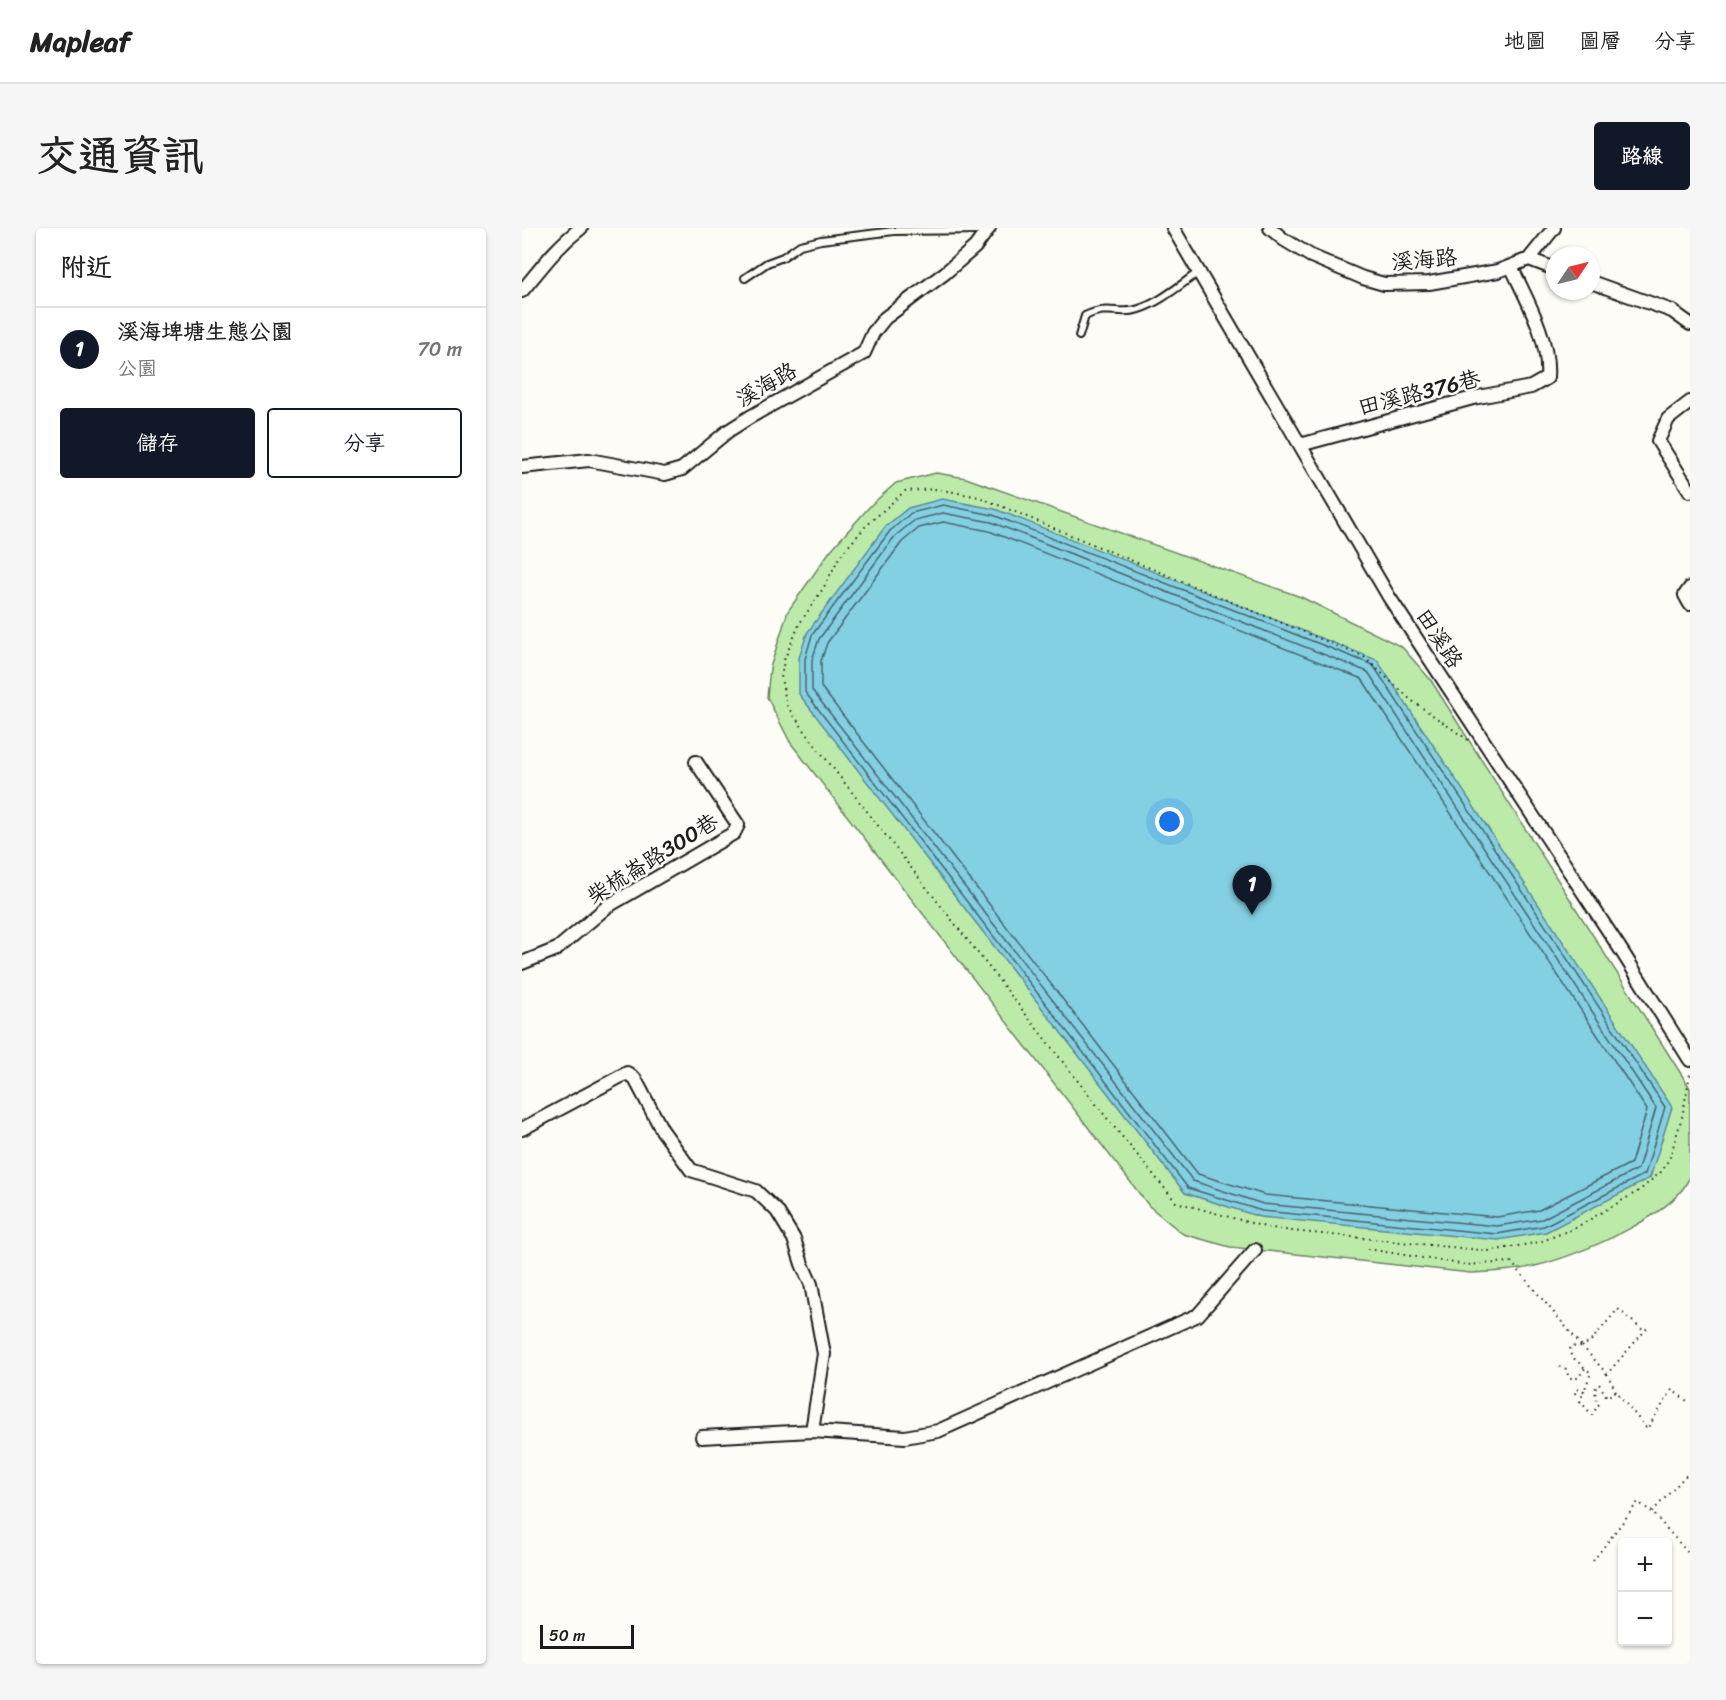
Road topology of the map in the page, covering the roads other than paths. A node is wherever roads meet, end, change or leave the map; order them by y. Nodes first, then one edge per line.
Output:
1 (581, 228) edge
2 (1173, 228) edge
3 (1270, 228) edge
4 (1554, 228) edge
5 (988, 229) edge
6 (1529, 259) junction
7 (1511, 266) junction
8 (1546, 266) edge
9 (1200, 272) junction
10 (745, 278) dead end
11 (1600, 285) edge
12 (522, 291) edge
13 (1690, 324) edge
14 (1079, 336) dead end
15 (1690, 402) edge
16 (1300, 444) junction
17 (524, 465) edge
18 (1690, 491) edge
19 (1690, 588) edge
20 (1690, 604) edge
21 (696, 762) dead end
22 (522, 963) edge
23 (1690, 1060) edge
24 (522, 1129) edge
25 (1256, 1250) dead end
26 (812, 1431) junction
27 (702, 1437) dead end

1 - 12 street
2 - 9 street, 田溪路
3 - 7 street, 溪海路
4 - 6 street
5 - 10 lane
5 - 17 street, 溪海路
6 - 7 street, 溪海路
6 - 8 street
7 - 16 street, 田溪路376巷
9 - 14 lane
9 - 16 street, 田溪路
11 - 13 street
15 - 18 street
16 - 23 street, 田溪路
19 - 20 street
21 - 22 street, 柴梳崙路300巷
24 - 26 street
25 - 26 street
26 - 27 street

